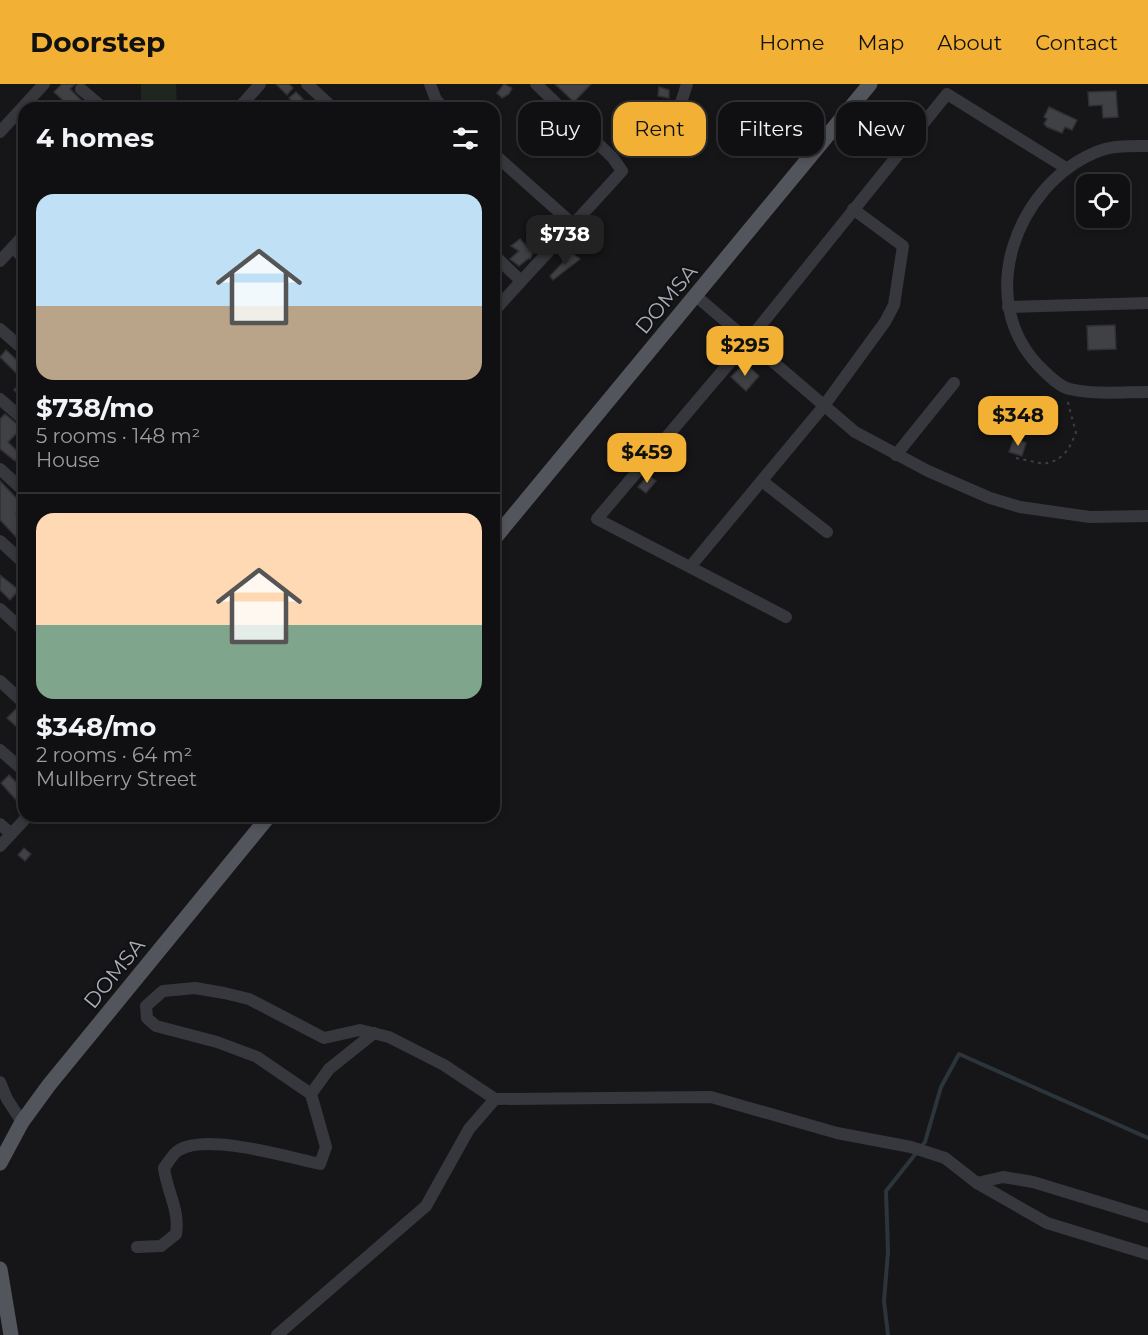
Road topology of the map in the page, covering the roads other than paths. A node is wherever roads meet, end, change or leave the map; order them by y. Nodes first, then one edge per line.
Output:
1 (44, 84) edge
2 (260, 84) edge
3 (307, 84) edge
4 (430, 84) edge
5 (536, 84) edge
6 (687, 84) edge
7 (870, 84) edge
8 (81, 89) dead end
9 (28, 102) edge
10 (96, 102) edge
11 (244, 102) edge
12 (326, 102) edge
13 (438, 102) edge
14 (681, 102) edge
15 (18, 112) edge
16 (0, 132) edge
17 (1148, 146) edge
18 (500, 159) edge
19 (1066, 168) junction
20 (854, 209) junction
21 (575, 226) junction
22 (18, 242) edge
23 (13, 248) junction
24 (18, 253) edge
25 (0, 261) edge
26 (500, 261) edge
27 (521, 280) junction
28 (696, 296) junction
29 (1148, 303) edge
30 (500, 304) edge
31 (1008, 307) junction
32 (0, 329) edge
33 (748, 341) junction
34 (18, 345) edge
35 (954, 383) dead end
36 (1148, 392) edge
37 (0, 399) edge
38 (823, 407) junction
39 (18, 415) edge
40 (896, 455) junction
41 (0, 469) edge
42 (762, 481) junction
43 (18, 486) edge
44 (1148, 516) edge
45 (500, 532) edge
46 (827, 532) dead end
47 (0, 541) edge
48 (18, 558) edge
49 (690, 567) junction
50 (0, 609) edge
51 (786, 617) dead end
52 (18, 626) edge
53 (0, 681) edge
54 (18, 697) edge
55 (0, 750) edge
56 (18, 766) edge
57 (22, 822) edge
58 (264, 822) edge
59 (0, 824) edge
60 (11, 834) junction
61 (0, 846) edge
62 (374, 1034) junction
63 (0, 1082) edge
64 (311, 1094) junction
65 (495, 1099) junction
66 (22, 1122) junction
67 (0, 1163) edge
68 (977, 1183) junction
69 (1148, 1217) edge
70 (137, 1247) dead end
71 (1148, 1254) edge
72 (0, 1269) edge
73 (11, 1335) edge
74 (278, 1335) edge

1 - 9 street
2 - 11 street
3 - 12 street
4 - 13 street
5 - 21 street
6 - 14 street
7 - 28 main road, DOMSA
8 - 10 street
15 - 16 street
17 - 19 street
18 - 21 street
19 - 20 street
19 - 31 street
20 - 33 street
20 - 38 street
21 - 27 street
22 - 23 street
23 - 24 street
23 - 25 street
26 - 27 street
27 - 30 street
28 - 33 street
28 - 45 main road, DOMSA
29 - 31 street
31 - 36 street
32 - 34 street
33 - 38 street
33 - 49 street
35 - 40 street
37 - 39 street
38 - 40 street
38 - 42 street
40 - 44 street
41 - 43 street
42 - 46 street
42 - 49 street
47 - 48 street
49 - 51 street
50 - 52 street
53 - 54 street
55 - 56 street
57 - 60 street
58 - 66 main road, DOMSA
59 - 60 street
60 - 61 street
62 - 64 street
62 - 64 street
62 - 65 street
63 - 66 street
64 - 70 street
65 - 68 street
65 - 74 street
66 - 67 main road, DOMSA
68 - 69 street
68 - 71 street
72 - 73 main road

